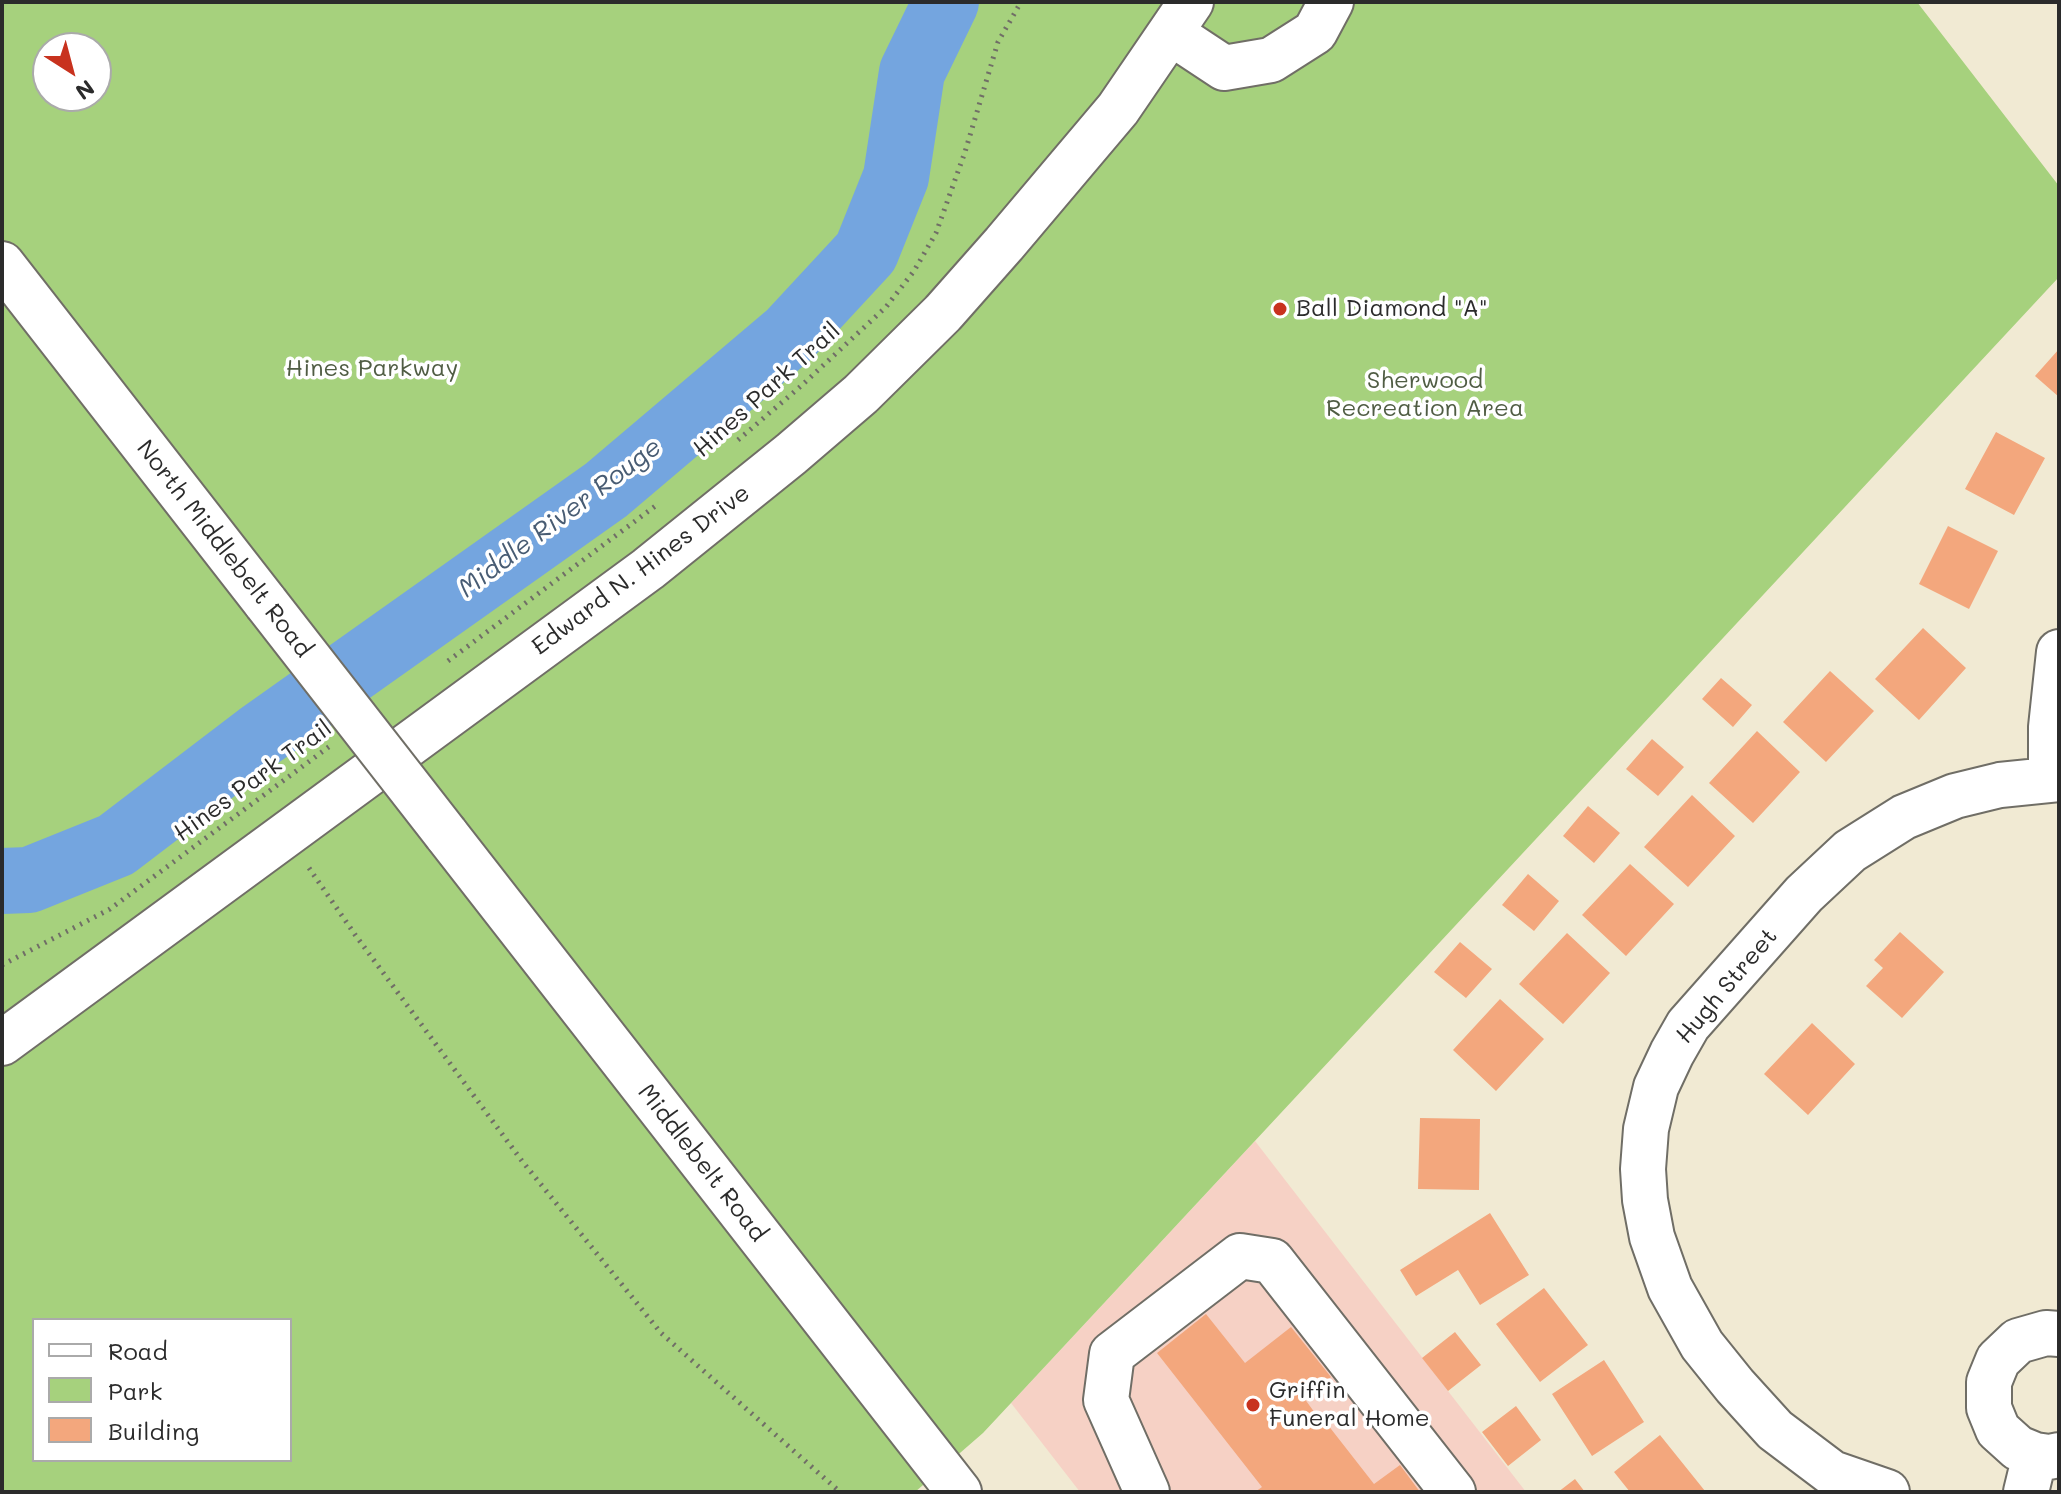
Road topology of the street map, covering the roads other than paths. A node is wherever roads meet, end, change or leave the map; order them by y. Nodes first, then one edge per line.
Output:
1 (1331, 2) edge
2 (1181, 17) edge
3 (2, 264) edge
4 (2059, 652) edge
5 (2055, 779) edge
6 (446, 834) joint
7 (2, 1043) edge
8 (2059, 1334) edge
9 (2040, 1467) edge
10 (959, 1492) edge
11 (1147, 1492) edge
12 (1453, 1492) edge
13 (1887, 1492) edge

1 - 2 street
2 - 7 street, Edward N. Hines Drive
3 - 6 street, North Middlebelt Road, bridge
4 - 5 street
5 - 13 street, Hugh Street
6 - 10 street, Middlebelt Road
8 - 9 street
11 - 12 street

